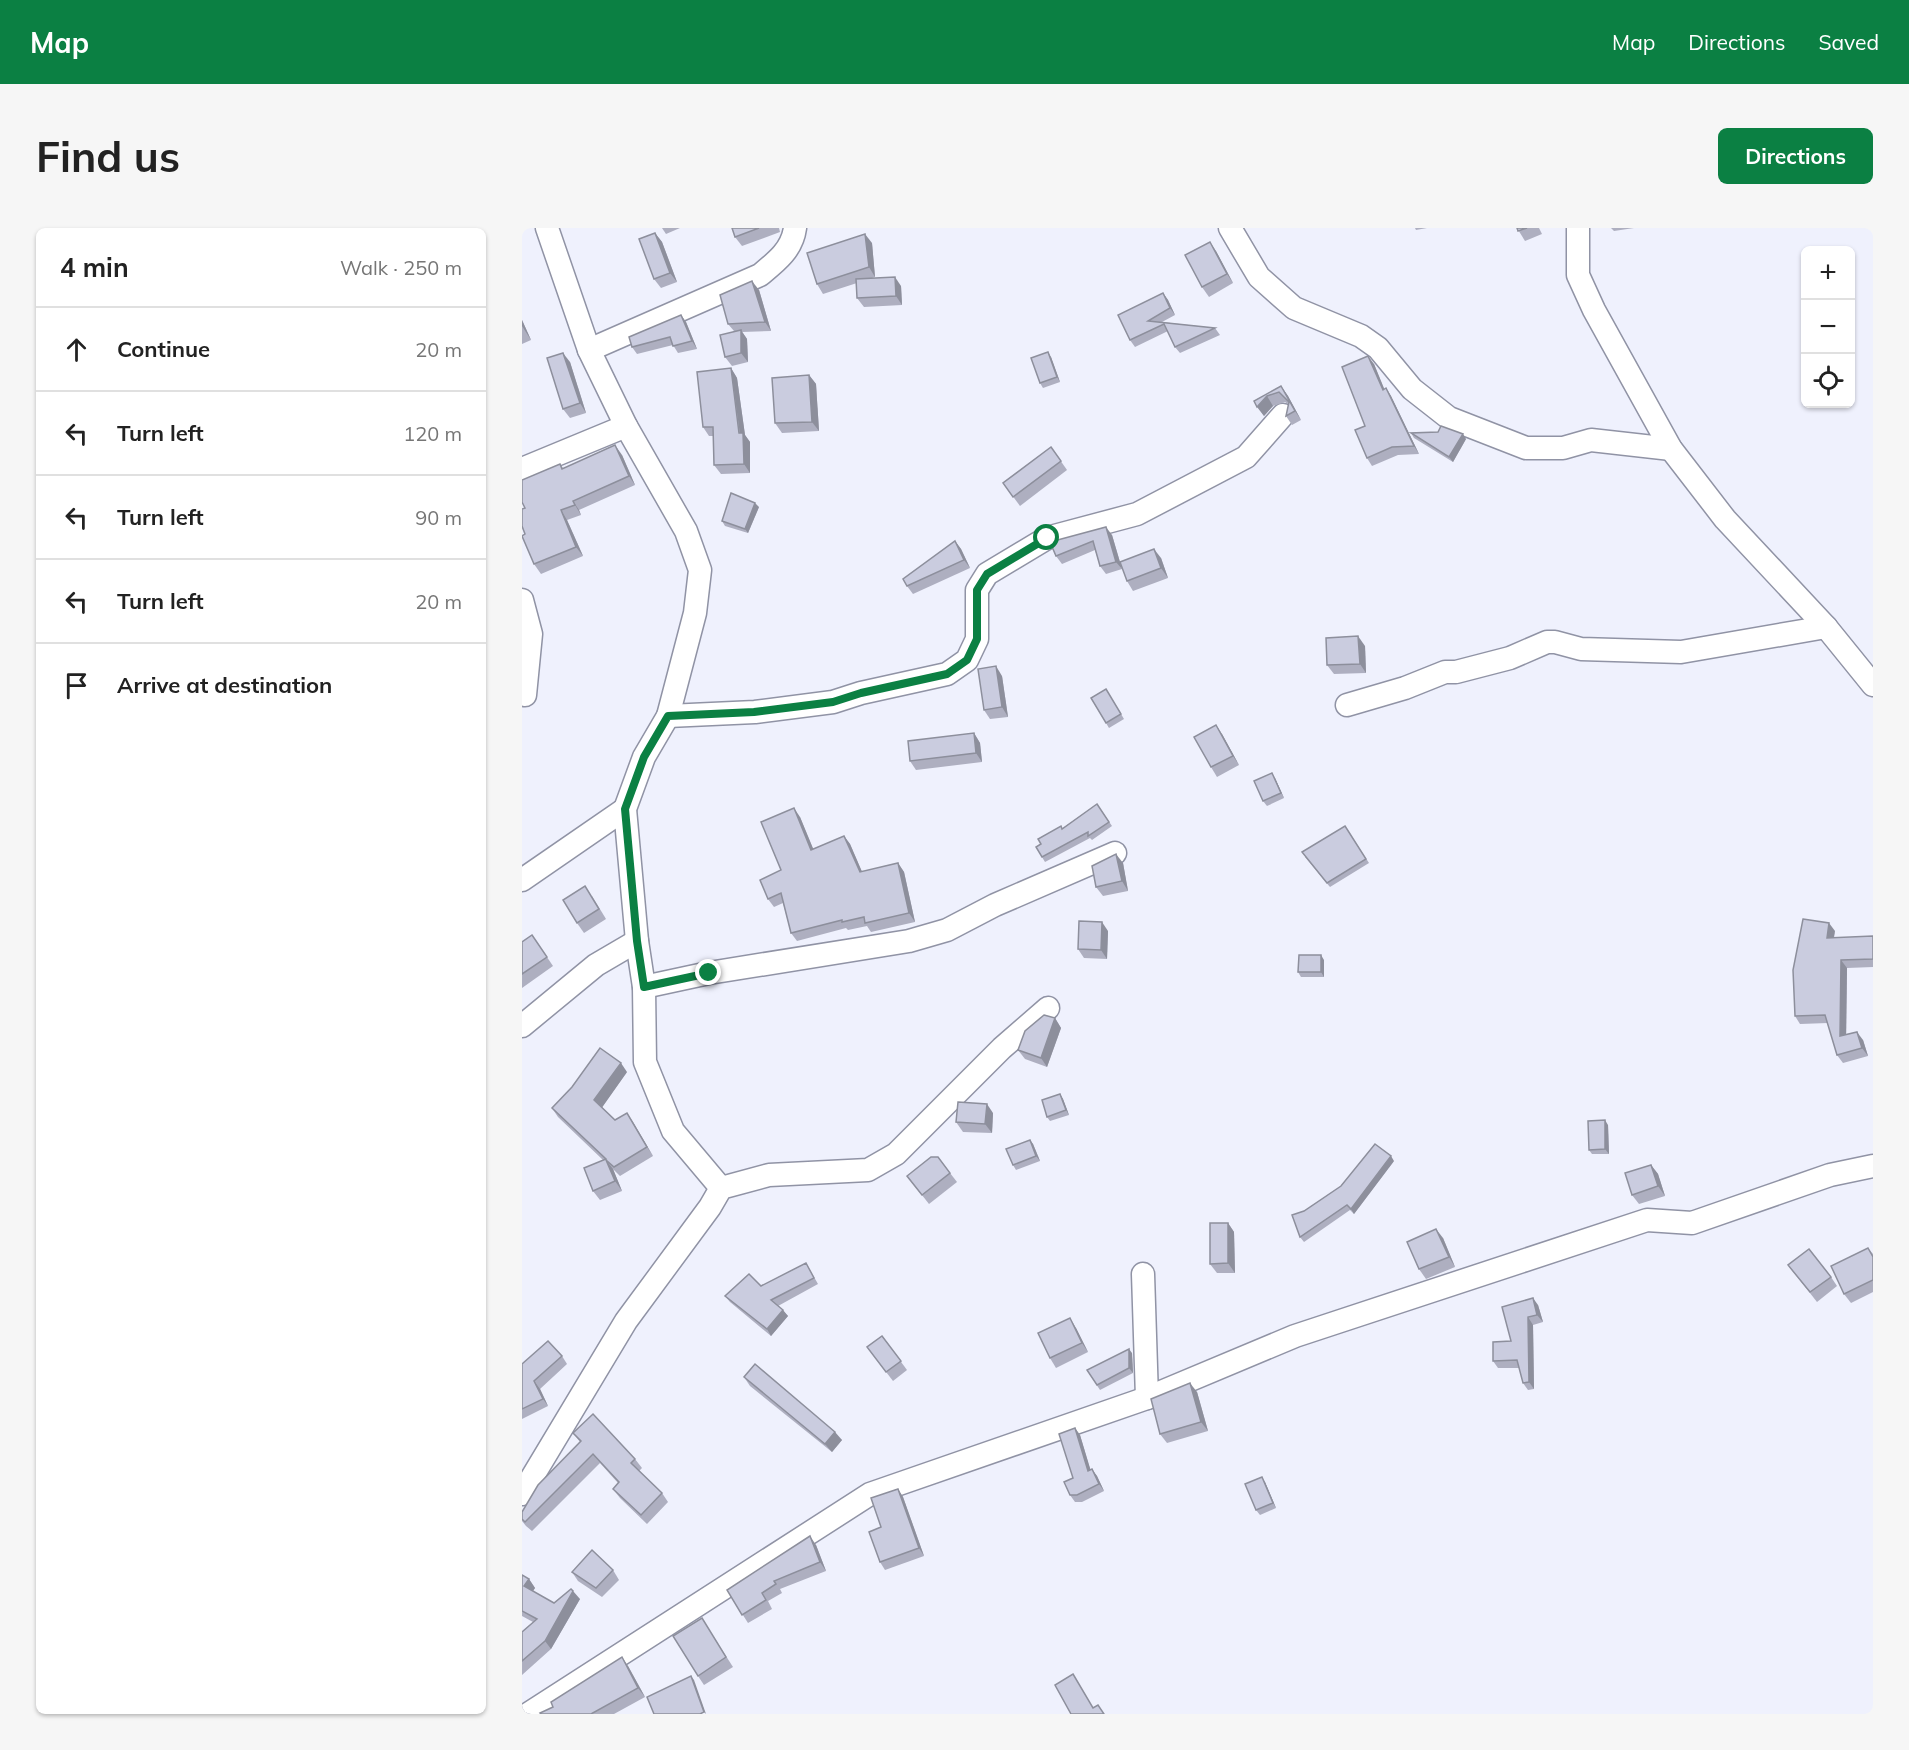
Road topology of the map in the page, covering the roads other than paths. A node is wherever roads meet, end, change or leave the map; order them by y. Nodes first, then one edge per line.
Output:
1 (547, 228) edge
2 (795, 228) edge
3 (1230, 228) edge
4 (1578, 228) edge
5 (588, 350) junction
6 (1283, 415) dead end
7 (626, 426) junction
8 (1671, 449) junction
9 (522, 469) edge
10 (522, 600) edge
11 (1826, 627) junction
12 (1873, 686) edge
13 (525, 695) dead end
14 (1347, 705) dead end
15 (668, 716) junction
16 (625, 809) junction
17 (1115, 853) edge
18 (522, 880) edge
19 (637, 941) junction
20 (644, 987) junction
21 (1048, 1008) dead end
22 (522, 1026) edge
23 (1873, 1166) edge
24 (721, 1188) junction
25 (1143, 1274) dead end
26 (1147, 1398) junction
27 (522, 1494) edge
28 (528, 1714) edge

1 - 5 street
2 - 5 street
3 - 8 street
4 - 8 street
5 - 7 street
6 - 15 street
7 - 9 street
7 - 15 street
8 - 11 street
10 - 13 street
11 - 12 street
11 - 14 street
15 - 16 street
16 - 18 street
16 - 19 street
17 - 20 street
19 - 20 street
19 - 22 street
20 - 24 street
21 - 24 street
23 - 26 street
24 - 27 street
25 - 26 street
26 - 28 street

